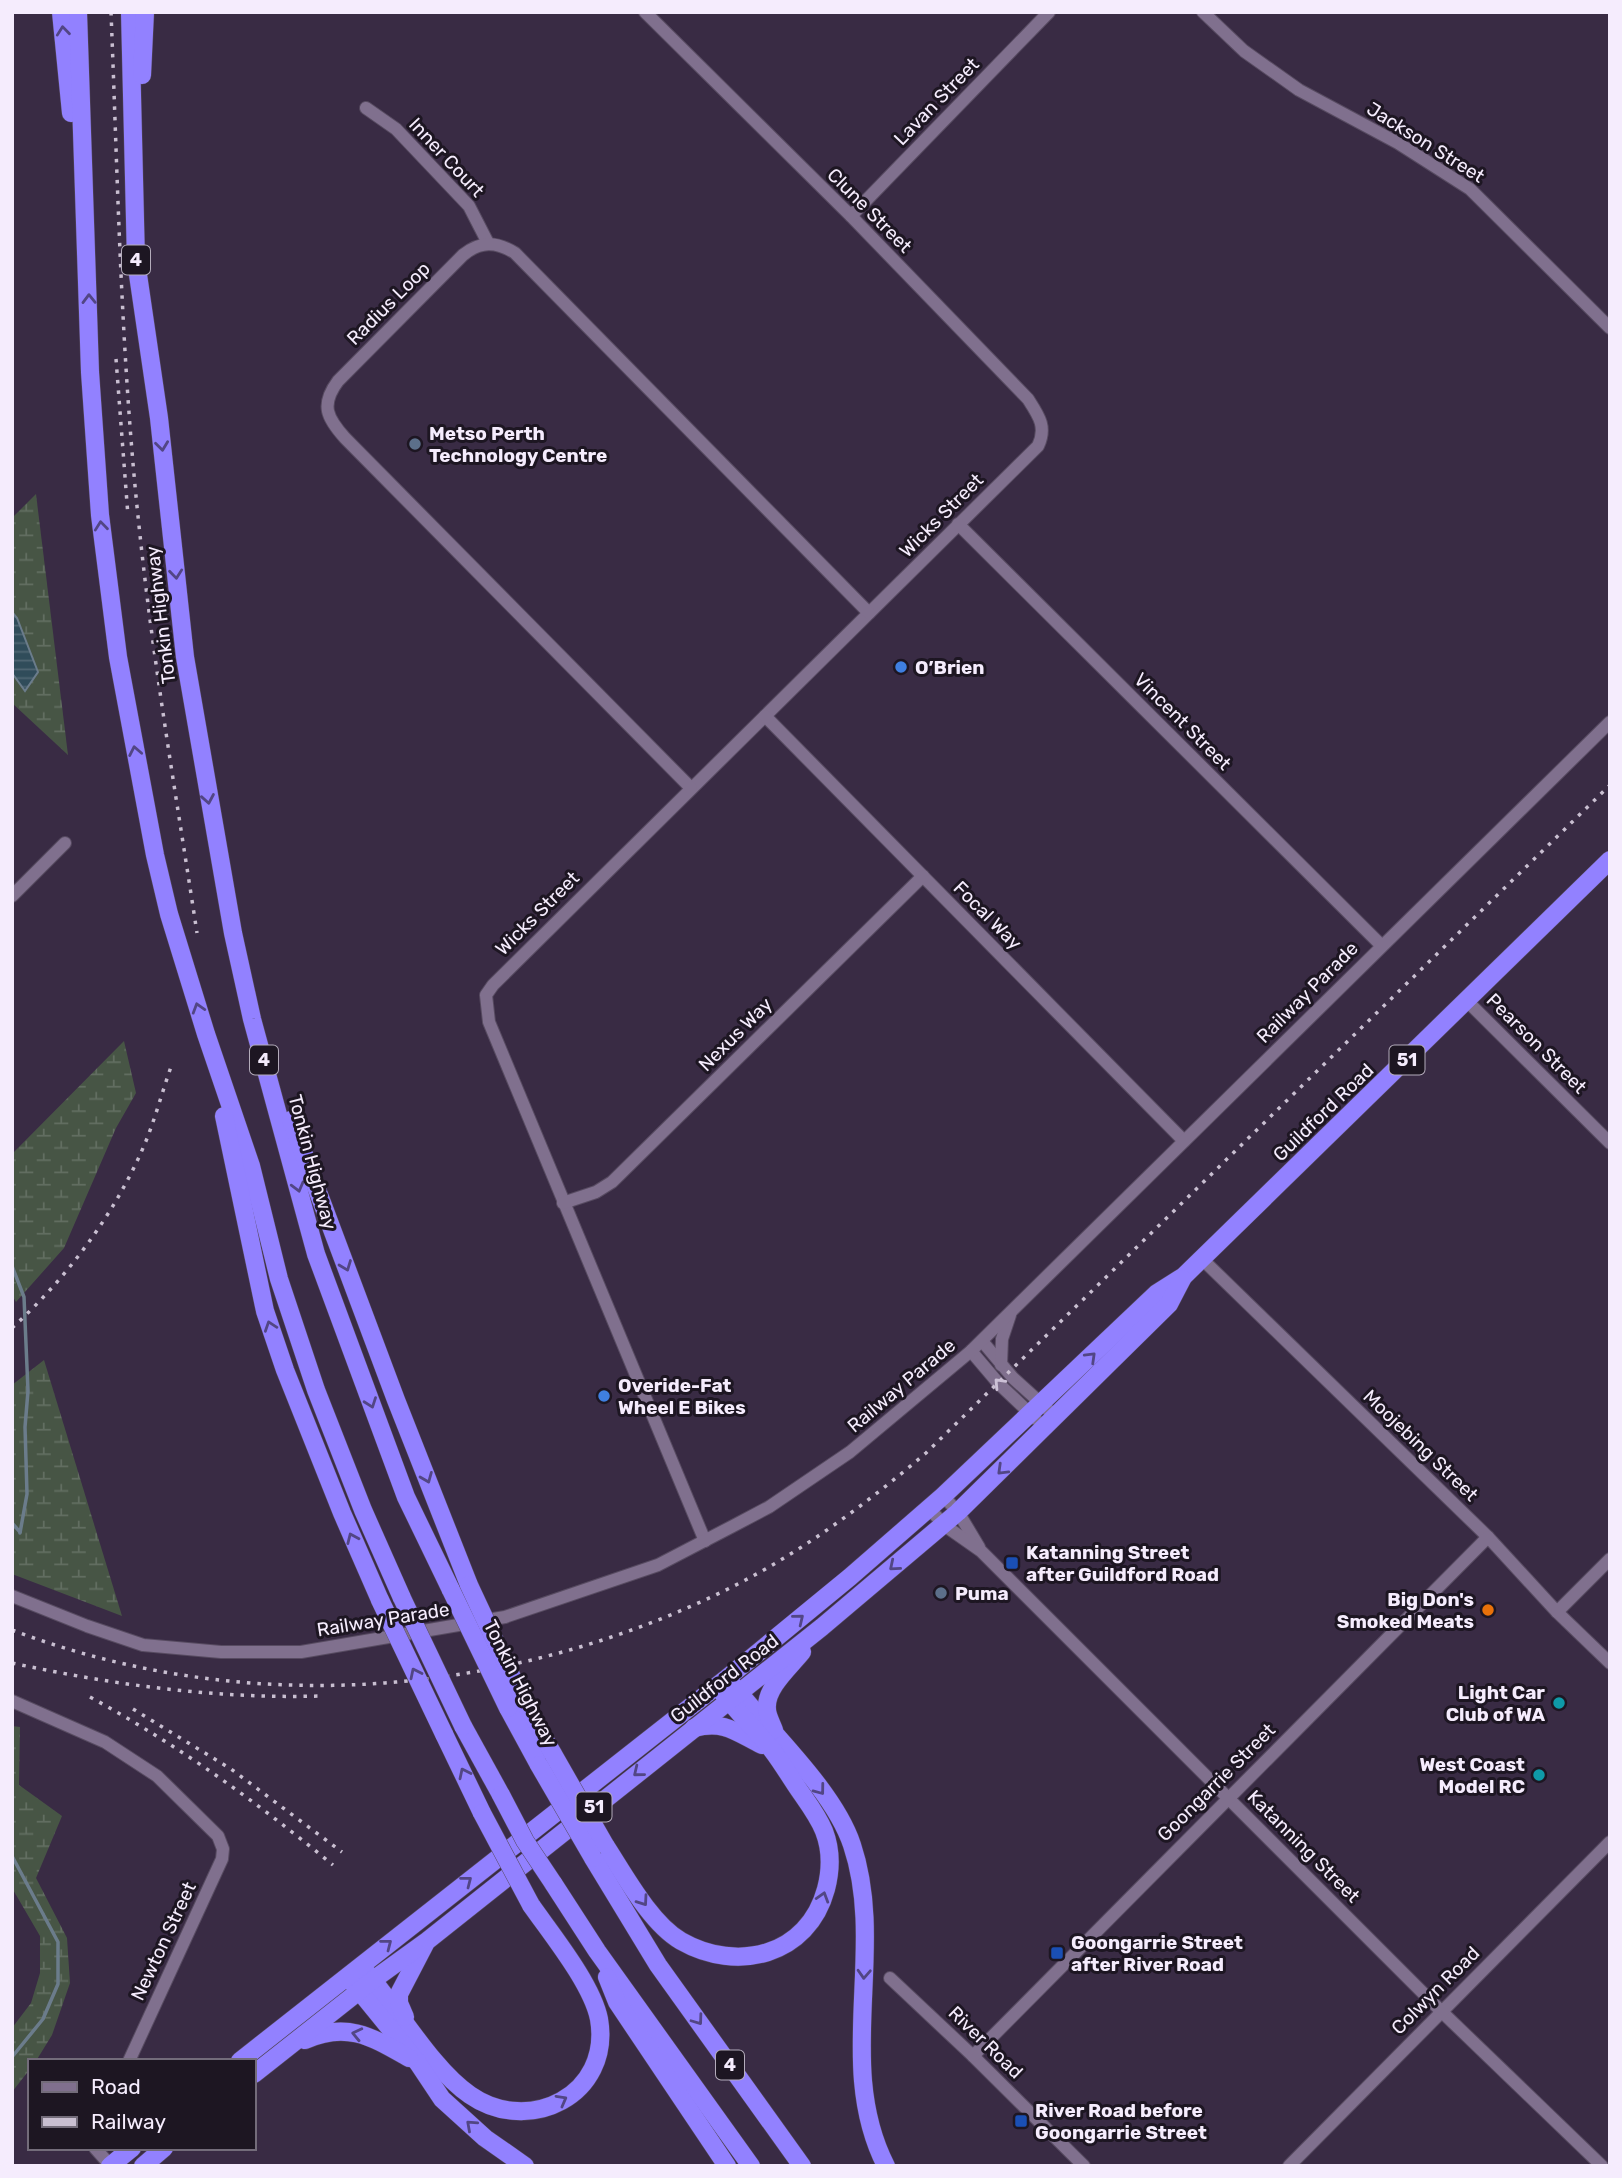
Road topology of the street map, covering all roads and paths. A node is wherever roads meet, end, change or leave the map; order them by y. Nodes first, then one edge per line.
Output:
1 (61, 12) edge
2 (78, 12) edge
3 (130, 12) edge
4 (145, 12) edge
5 (645, 12) edge
6 (1049, 12) edge
7 (1203, 12) edge
8 (366, 108) dead end
9 (850, 216) junction
10 (488, 243) junction
11 (88, 269) junction
12 (1610, 328) edge
13 (159, 418) junction
14 (1038, 446) joint
15 (958, 524) junction
16 (869, 613) junction
17 (765, 716) junction
18 (1610, 722) edge
19 (691, 788) junction
20 (65, 843) dead end
21 (1610, 860) edge
22 (923, 876) junction
23 (12, 896) edge
24 (1381, 945) junction
25 (1467, 1001) junction
26 (252, 1019) junction
27 (207, 1038) junction
28 (1184, 1140) junction
29 (1610, 1143) edge
30 (563, 1203) junction
31 (1202, 1259) junction
32 (1184, 1276) junction
33 (1011, 1311) junction
34 (982, 1340) junction
35 (971, 1351) junction
36 (1001, 1365) junction
37 (1036, 1409) junction
38 (1051, 1422) junction
39 (943, 1496) junction
40 (929, 1508) junction
41 (958, 1512) junction
42 (944, 1525) junction
43 (1488, 1537) junction
44 (705, 1541) junction
45 (981, 1551) junction
46 (1610, 1559) edge
47 (12, 1596) edge
48 (1557, 1612) junction
49 (822, 1627) junction
50 (1610, 1663) edge
51 (722, 1681) junction
52 (733, 1696) junction
53 (12, 1701) edge
54 (517, 1707) junction
55 (692, 1729) junction
56 (774, 1744) junction
57 (1228, 1797) junction
58 (1610, 1842) edge
59 (599, 1851) junction
60 (427, 1941) junction
61 (597, 1951) junction
62 (354, 1970) junction
63 (890, 1978) dead end
64 (367, 1985) junction
65 (1441, 2011) junction
66 (409, 2027) junction
67 (285, 2049) junction
68 (973, 2056) junction
69 (130, 2059) edge
70 (243, 2059) edge
71 (418, 2063) junction
72 (256, 2072) edge
73 (737, 2075) junction
74 (97, 2150) edge
75 (130, 2150) edge
76 (162, 2150) edge
77 (110, 2166) edge
78 (144, 2166) edge
79 (525, 2166) edge
80 (727, 2166) edge
81 (751, 2166) edge
82 (802, 2166) edge
83 (817, 2166) edge
84 (886, 2166) edge
85 (1084, 2166) edge
86 (1289, 2166) edge
87 (1602, 2166) edge

11 -> 1 highway
2 - 11 highway, 4
3 - 13 highway, Tonkin Highway / 4
4 - 13 highway
5 - 9 street, Clune Street
6 - 9 street, Lavan Street
7 - 12 street, Jackson Street
8 - 10 street, Inner Court
9 - 14 street, Clune Street
10 - 16 street
10 - 19 street, Radius Loop
27 -> 11 highway, 4
13 -> 26 highway, Tonkin Highway / 4
14 - 15 street, Wicks Street
15 - 16 street, Wicks Street
15 - 24 street, Vincent Street
16 - 17 street, Wicks Street
17 - 19 street, Wicks Street
17 - 22 street, Focal Way
18 - 24 street, Railway Parade
19 - 30 street, Wicks Street
20 - 23 street
21 - 25 highway, Guildford Road / 51
22 - 28 street, Focal Way
22 - 30 street, Nexus Way
24 - 28 street, Railway Parade
25 - 29 street, Pearson Street
25 - 31 highway, Guildford Road / 51
26 -> 54 highway, bridge
26 -> 54 highway, Tonkin Highway / 4, bridge
27 - 61 highway, 4, bridge
66 -> 27 highway, bridge
28 - 33 street, Railway Parade
30 - 44 street, Wicks Street
31 - 32 highway, Guildford Road / 51
31 - 43 street, Moojebing Street
37 -> 32 highway, Guildford Road / 51
32 - 38 highway, Guildford Road / 51
33 - 34 street, Railway Parade
33 - 36 street
34 - 35 street, Railway Parade
34 - 36 street
37 -> 35 street
35 - 44 street, Railway Parade
36 - 37 street
37 - 38 street
37 - 39 highway, Guildford Road / 51
38 -> 41 highway, Guildford Road / 51
39 - 40 highway, Guildford Road / 51
39 - 41 street, Katanning Street
40 - 42 street, Katanning Street
51 -> 40 highway, Guildford Road / 51
41 - 42 highway, Guildford Road / 51
41 - 45 street, Katanning Street
42 - 45 street, Katanning Street
42 -> 49 highway, Guildford Road / 51
43 - 48 street, Moojebing Street
43 - 57 street, Goongarrie Street
44 - 47 street, Railway Parade
45 - 57 street, Katanning Street
46 - 48 street
48 - 50 street, Moojebing Street
49 - 52 highway, Guildford Road / 51
49 - 56 highway
51 - 52 highway
62 -> 51 highway, Guildford Road / 51
52 - 55 highway, Guildford Road / 51
52 - 56 highway
53 - 69 street, Newton Street
54 - 59 highway, Tonkin Highway / 4, bridge
55 - 56 highway
55 -> 60 highway, Guildford Road / 51
59 -> 56 highway
56 -> 84 highway
57 - 65 street, Katanning Street
57 - 68 street, Goongarrie Street
58 - 65 street, Colwyn Road
59 -> 73 highway, Tonkin Highway / 4
60 - 64 highway, Guildford Road / 51
60 - 66 highway
61 - 80 highway
61 - 81 highway
62 - 64 highway
62 - 70 highway, Guildford Road / 51
63 - 68 street, River Road
64 - 66 highway
64 - 67 highway, Guildford Road / 51
64 - 71 highway
65 - 86 street, Colwyn Road
65 - 87 street, Katanning Street
71 -> 67 highway
67 - 72 highway, Guildford Road / 51
68 - 85 street, River Road
79 -> 71 highway
73 - 82 highway, Tonkin Highway / 4
73 - 83 highway
74 - 77 street
75 - 77 highway
76 - 78 highway

